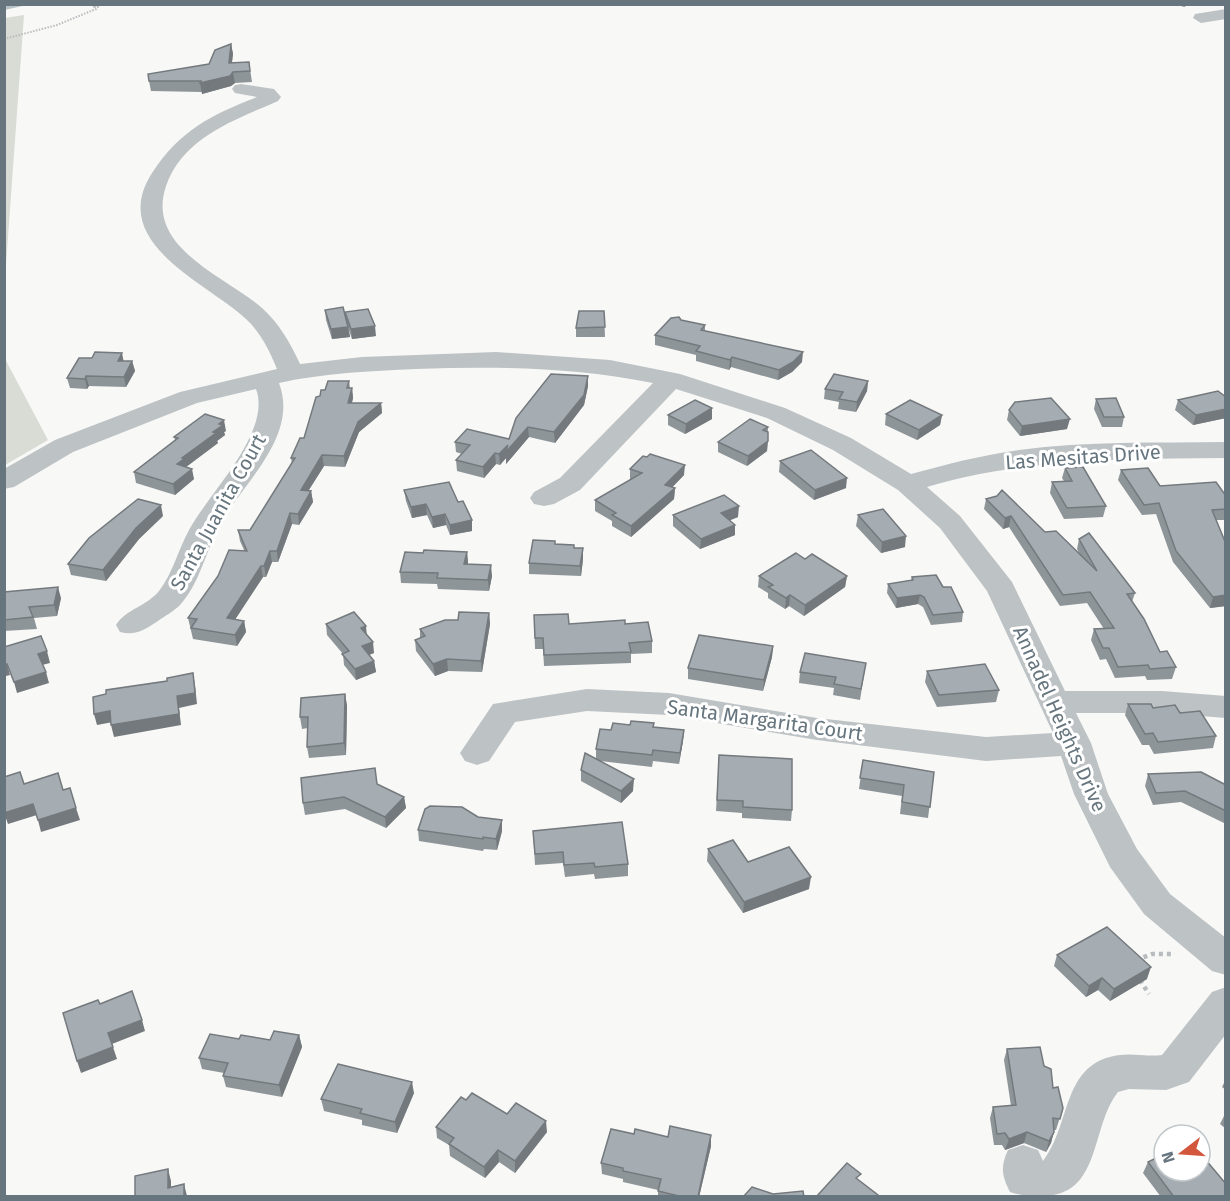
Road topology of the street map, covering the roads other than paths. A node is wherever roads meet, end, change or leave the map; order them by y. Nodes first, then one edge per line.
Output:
1 (1226, 14) edge
2 (1201, 18) dead end
3 (241, 89) dead end
4 (278, 376) junction
5 (671, 379) junction
6 (1226, 450) edge
7 (4, 481) edge
8 (908, 484) junction
9 (544, 498) dead end
10 (131, 625) dead end
11 (1055, 702) junction
12 (1226, 707) edge
13 (1074, 743) junction
14 (477, 753) dead end
15 (1218, 954) edge
16 (1226, 1003) edge
17 (1023, 1164) dead end

1 - 2 street
3 - 4 street, Santa Juanita Court
4 - 5 street, Annadel Heights Drive
4 - 7 street, Annadel Heights Drive
4 - 10 street, Santa Juanita Court
5 - 8 street, Annadel Heights Drive
5 - 9 street
6 - 8 street, Las Mesitas Drive
8 - 11 street, Annadel Heights Drive
11 - 12 street
11 - 13 street, Annadel Heights Drive
13 - 14 street, Santa Margarita Court
13 - 15 street, Annadel Heights Drive
16 - 17 street

